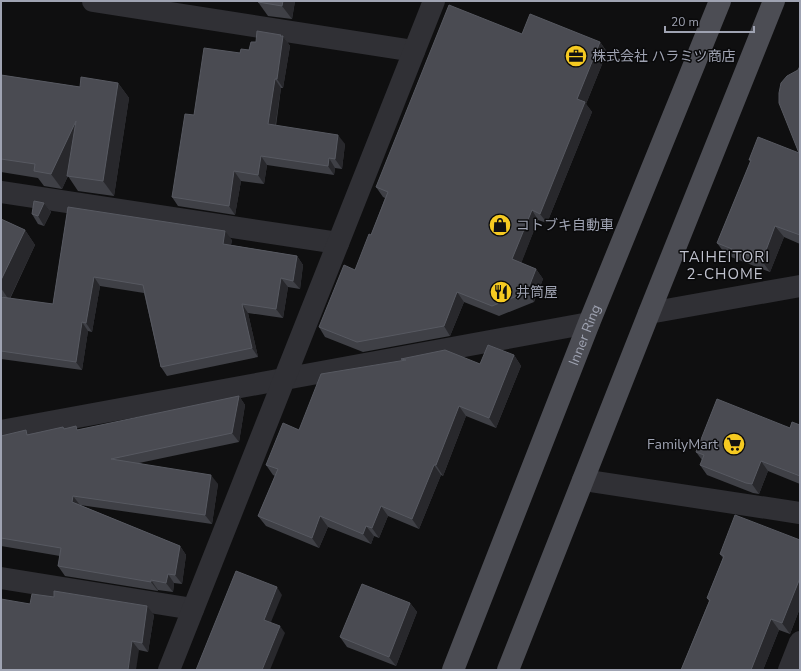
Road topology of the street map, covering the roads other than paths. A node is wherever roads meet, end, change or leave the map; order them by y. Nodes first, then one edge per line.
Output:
1 (93, 1) edge
2 (434, 1) edge
3 (720, 1) edge
4 (774, 1) edge
5 (414, 51) junction
6 (1, 192) edge
7 (338, 244) junction
8 (800, 286) edge
9 (649, 313) junction
10 (589, 323) junction
11 (285, 379) junction
12 (1, 430) edge
13 (583, 480) junction
14 (800, 513) edge
15 (1, 578) edge
16 (193, 609) junction
17 (800, 642) edge
18 (169, 670) edge
19 (452, 670) edge
20 (508, 670) edge
21 (789, 670) edge

1 - 5 street
2 - 5 street
3 - 10 main road, Inner Ring
4 - 9 main road
5 - 7 street
6 - 7 street
7 - 11 street
8 - 9 street
9 - 13 main road
10 - 11 street
10 - 19 main road, Inner Ring
11 - 12 street
11 - 16 street
13 - 14 street
13 - 20 main road
15 - 16 street
16 - 18 street
17 - 21 street

